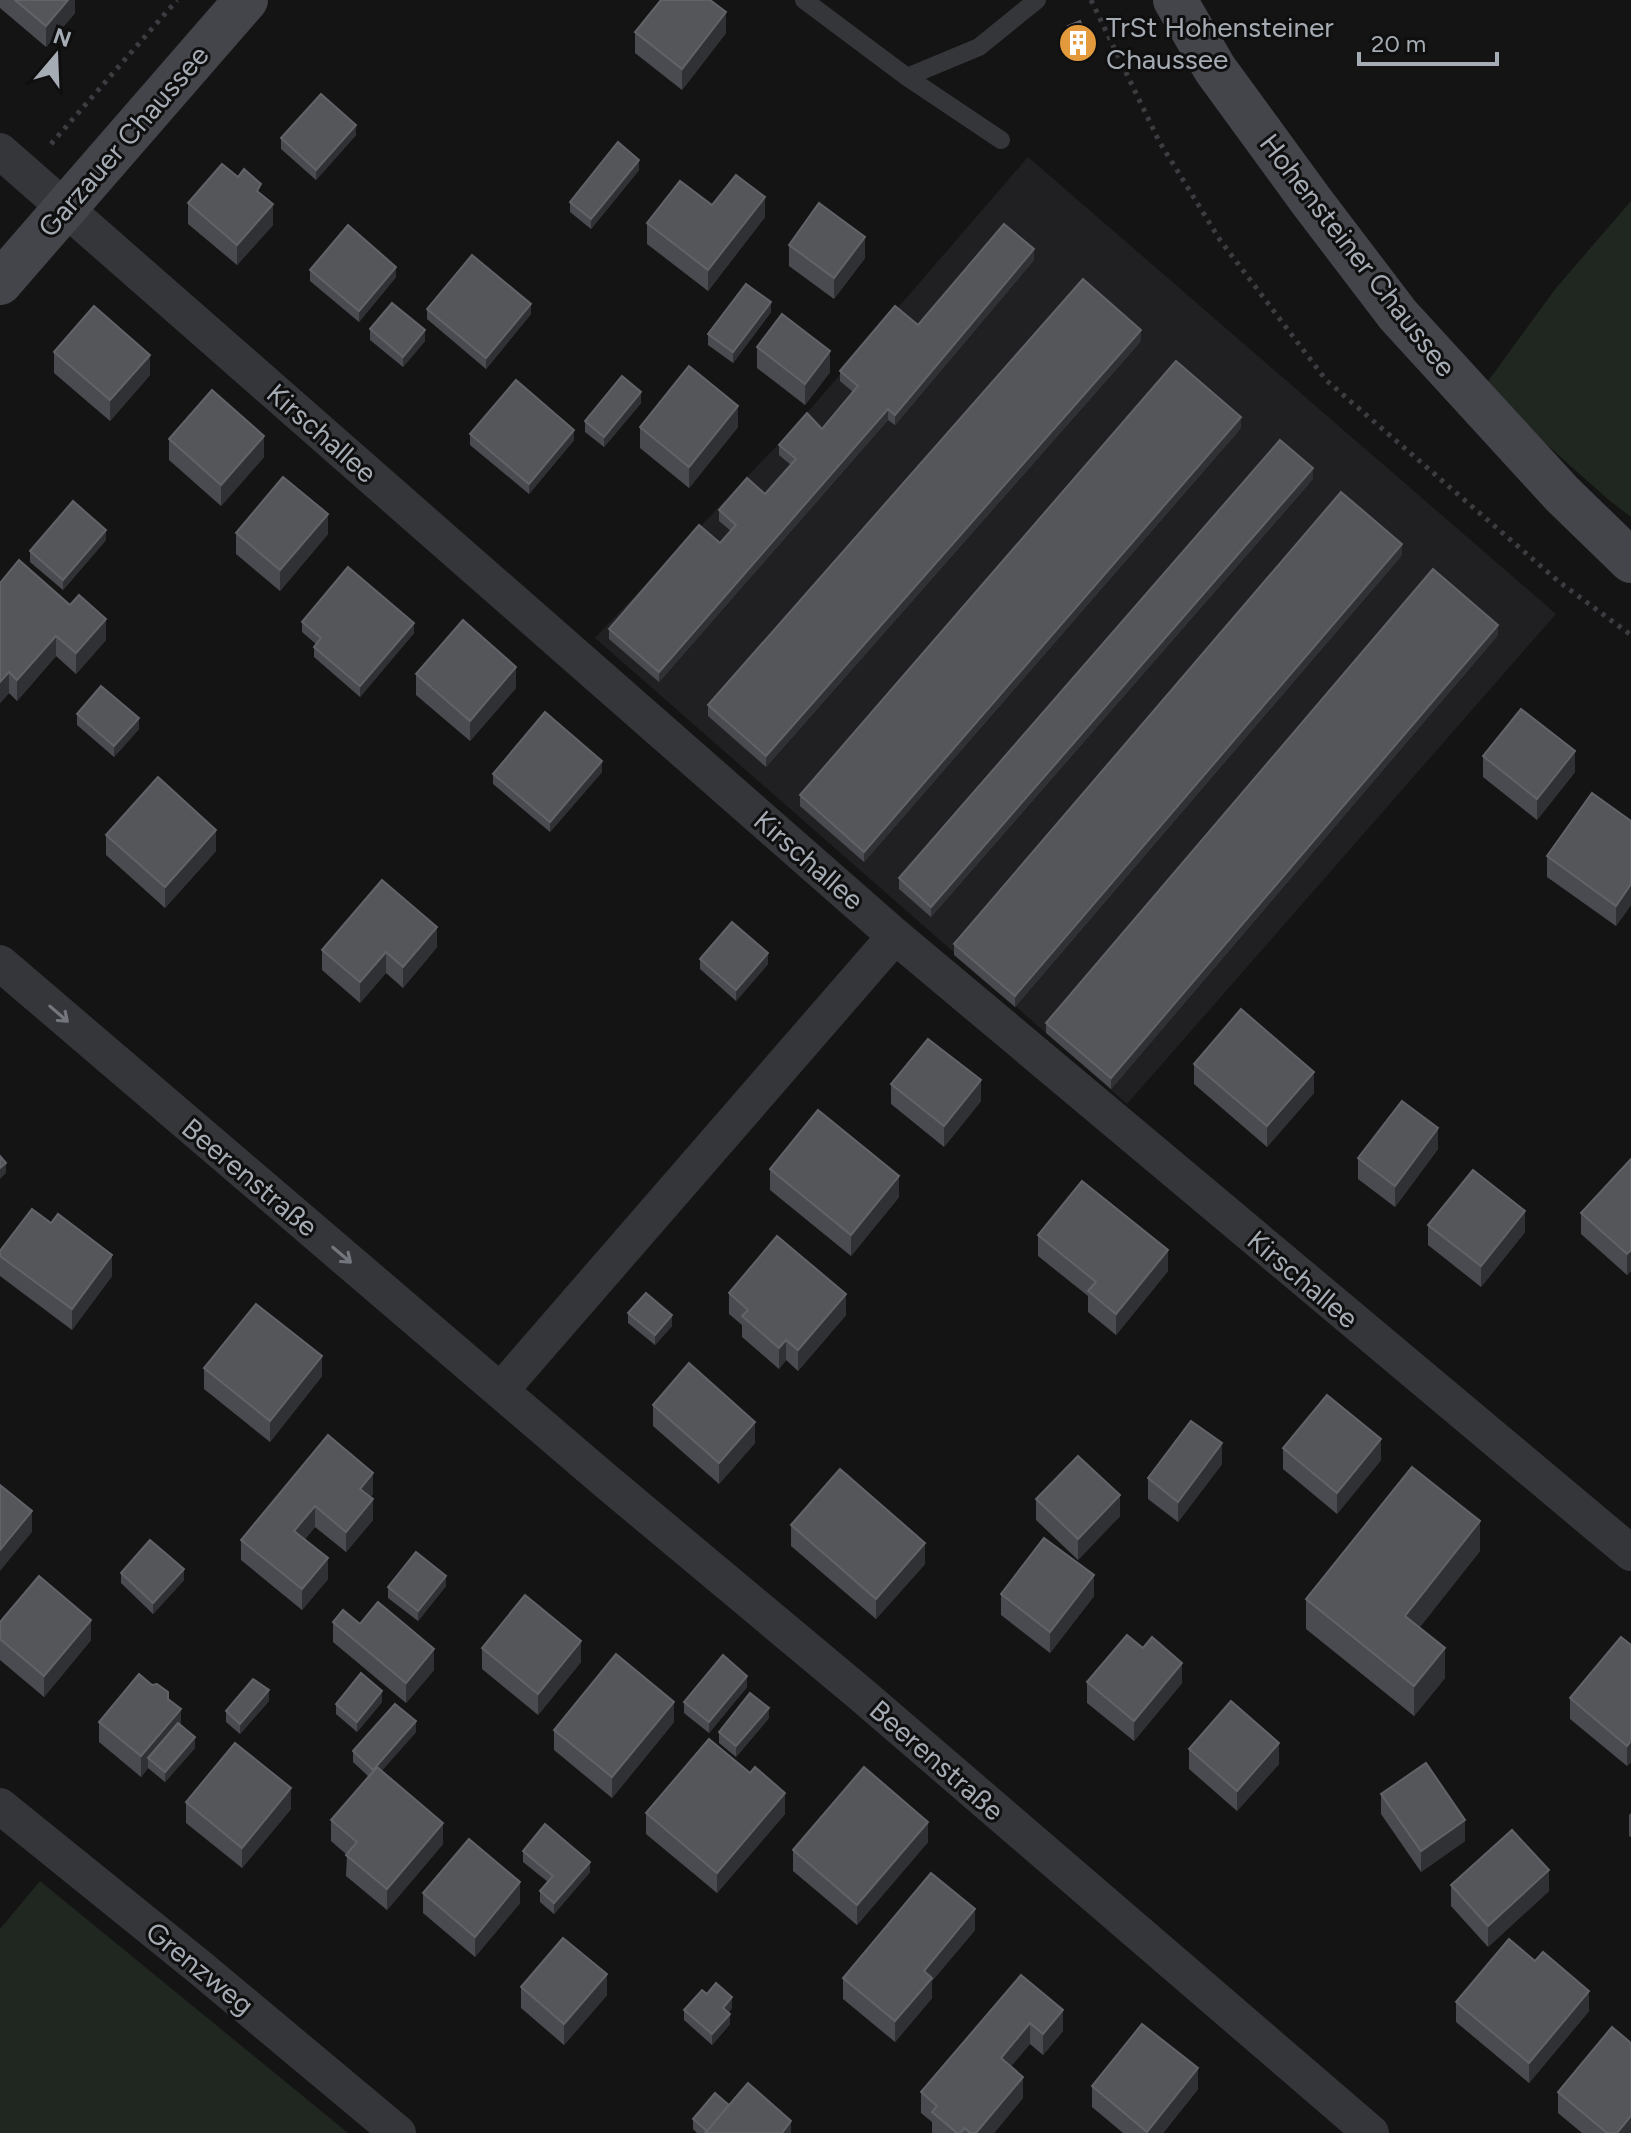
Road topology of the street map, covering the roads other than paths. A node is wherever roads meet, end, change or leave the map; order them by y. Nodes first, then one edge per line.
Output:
1 (246, 0) edge
2 (804, 0) edge
3 (1037, 0) edge
4 (1175, 0) edge
5 (907, 77) junction
6 (1001, 140) dead end
7 (12, 162) edge
8 (65, 207) junction
9 (0, 283) edge
10 (1631, 561) edge
11 (895, 936) junction
12 (0, 963) edge
13 (501, 1390) junction
14 (1631, 1553) edge
15 (0, 1806) edge
16 (398, 2133) edge
17 (1371, 2133) edge

1 - 8 main road, Garzauer Chaussee
2 - 5 lane
3 - 5 lane
4 - 10 main road, Hohensteiner Chaussee
5 - 6 lane
7 - 8 street, Kirschallee
8 - 9 main road, Garzauer Chaussee
8 - 11 street, Kirschallee
11 - 13 street
11 - 14 street, Kirschallee
12 -> 13 street, Beerenstraße
13 - 17 street, Beerenstraße
15 - 16 street, Grenzweg

